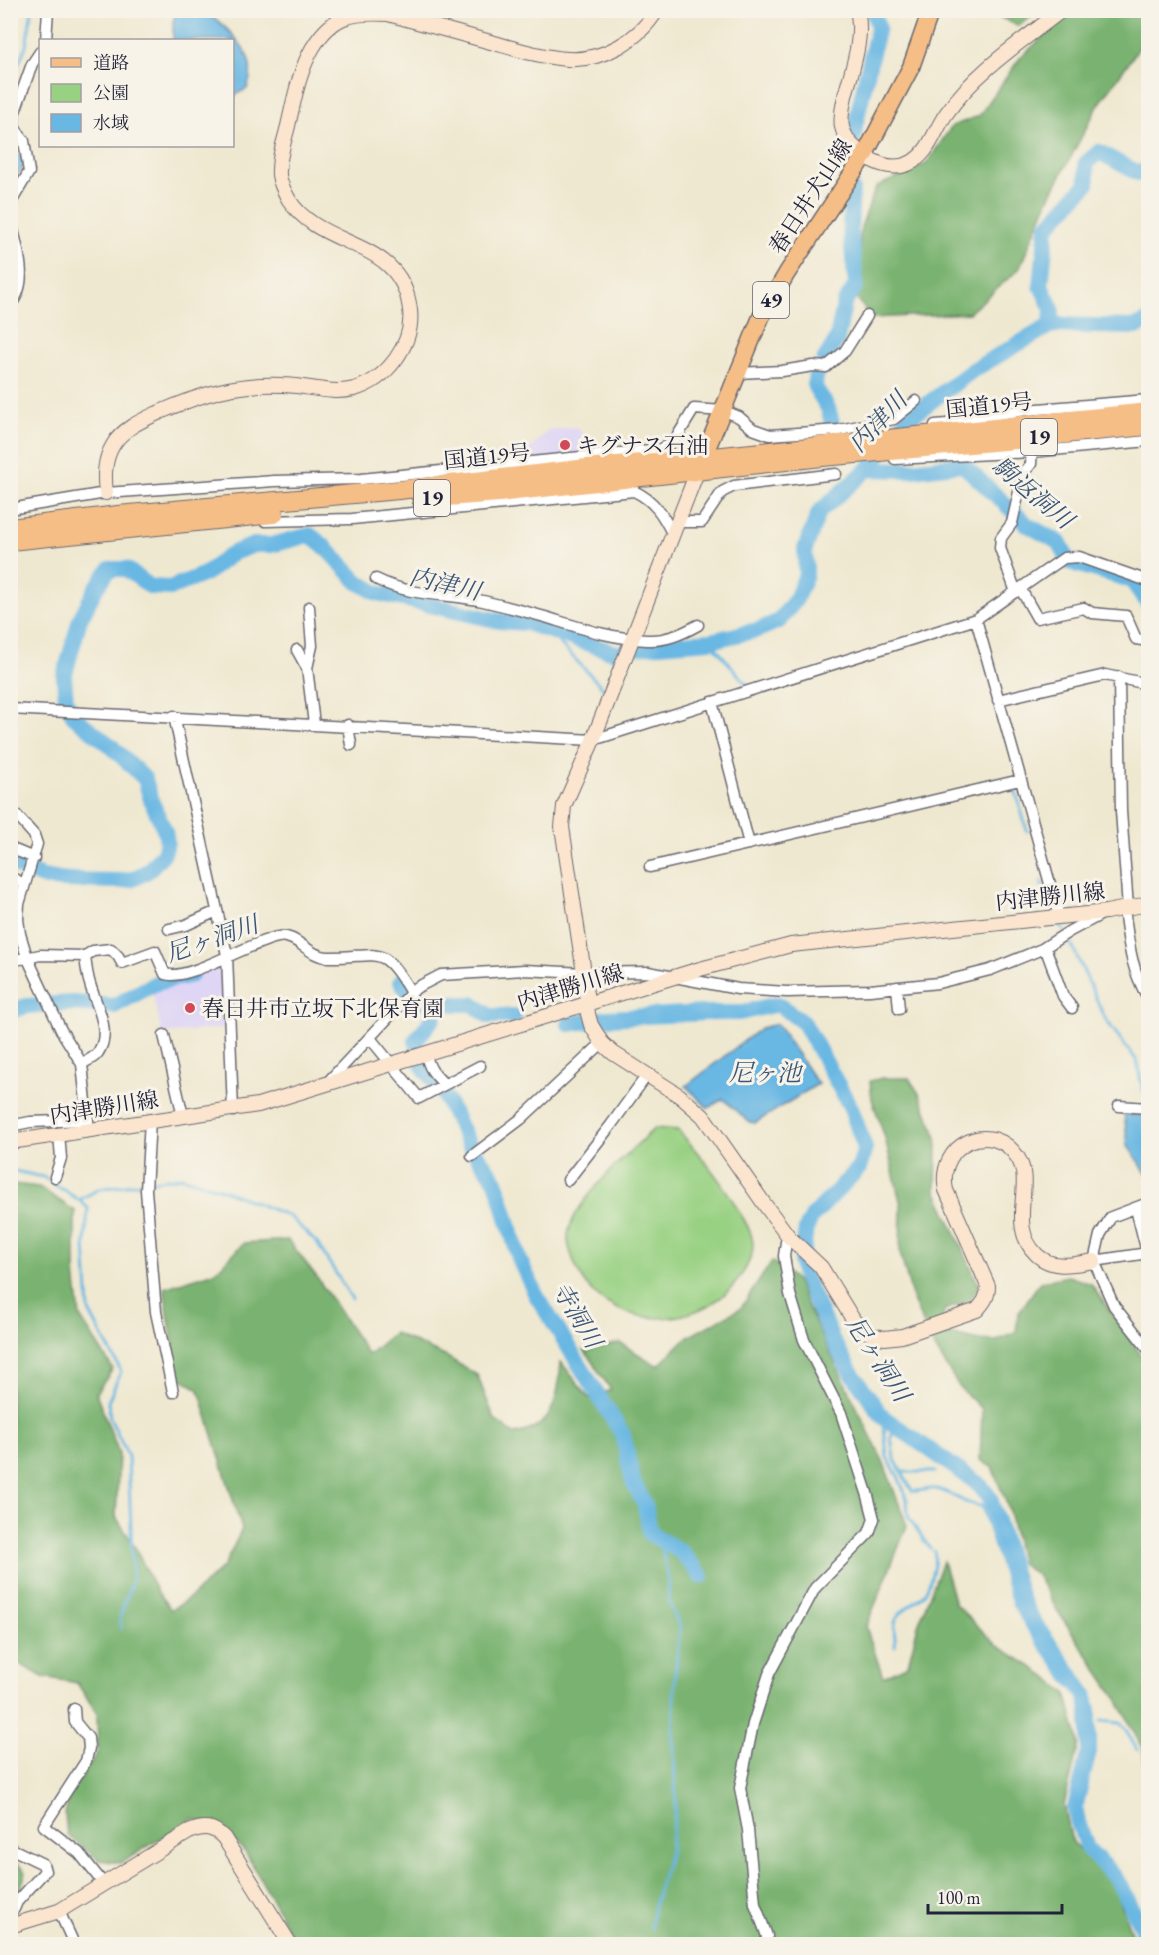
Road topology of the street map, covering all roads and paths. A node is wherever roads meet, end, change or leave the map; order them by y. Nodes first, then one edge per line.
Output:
1 (48, 10) edge
2 (657, 10) edge
3 (931, 10) edge
4 (1062, 10) edge
5 (860, 13) edge
6 (45, 39) edge
7 (39, 54) edge
8 (864, 156) junction
9 (10, 204) edge
10 (10, 218) edge
11 (10, 305) edge
12 (867, 316) dead end
13 (738, 373) junction
14 (1149, 400) edge
15 (916, 401) dead end
16 (724, 411) junction
17 (1149, 412) edge
18 (1149, 426) edge
19 (869, 436) junction
20 (931, 441) junction
21 (1149, 441) edge
22 (1032, 450) junction
23 (700, 465) junction
24 (780, 470) dead end
25 (836, 474) dead end
26 (106, 493) junction
27 (10, 509) edge
28 (240, 517) junction
29 (10, 528) edge
30 (676, 528) junction
31 (10, 541) edge
32 (376, 579) dead end
33 (1149, 581) edge
34 (1018, 590) junction
35 (309, 607) dead end
36 (976, 620) junction
37 (698, 625) dead end
38 (632, 638) junction
39 (1149, 641) edge
40 (297, 650) dead end
41 (307, 669) junction
42 (1119, 677) junction
43 (1149, 684) edge
44 (998, 700) junction
45 (712, 702) junction
46 (10, 709) edge
47 (174, 716) junction
48 (314, 724) junction
49 (348, 725) junction
50 (593, 740) junction
51 (351, 745) dead end
52 (1020, 780) junction
53 (10, 807) edge
54 (749, 844) junction
55 (10, 848) edge
56 (34, 858) junction
57 (651, 867) dead end
58 (10, 877) edge
59 (24, 884) junction
60 (1149, 904) edge
61 (1126, 909) junction
62 (217, 911) junction
63 (1106, 912) junction
64 (1059, 916) junction
65 (169, 929) dead end
66 (1045, 947) junction
67 (85, 956) junction
68 (226, 956) junction
69 (27, 957) junction
70 (10, 961) edge
71 (584, 973) junction
72 (674, 976) junction
73 (897, 987) junction
74 (411, 993) junction
75 (1149, 998) edge
76 (1072, 1008) dead end
77 (899, 1009) dead end
78 (588, 1014) junction
79 (164, 1035) dead end
80 (370, 1038) junction
81 (602, 1042) junction
82 (426, 1053) junction
83 (82, 1064) junction
84 (393, 1064) junction
85 (480, 1065) dead end
86 (646, 1075) junction
87 (444, 1084) junction
88 (326, 1085) junction
89 (1119, 1106) dead end
90 (1149, 1108) edge
91 (233, 1111) junction
92 (183, 1116) junction
93 (150, 1120) junction
94 (88, 1125) junction
95 (10, 1126) edge
96 (59, 1134) junction
97 (10, 1142) edge
98 (472, 1156) dead end
99 (55, 1177) dead end
100 (568, 1180) dead end
101 (1149, 1203) edge
102 (1136, 1209) junction
103 (789, 1236) junction
104 (1148, 1254) edge
105 (1094, 1261) junction
106 (1149, 1349) edge
107 (173, 1392) dead end
108 (74, 1709) dead end
109 (10, 1848) edge
110 (103, 1883) junction
111 (10, 1910) edge
112 (59, 1911) junction
113 (10, 1926) edge
114 (75, 1944) edge
115 (290, 1944) edge
116 (765, 1944) edge

1 - 6 street
2 - 26 street
3 - 8 main road, 春日井犬山線 / 49
4 - 8 street
5 - 8 street
7 - 9 street
8 - 13 main road, 春日井犬山線 / 49
10 - 11 street
12 - 13 street
13 - 16 main road, 春日井犬山線 / 49
14 - 19 street
15 - 16 street
16 - 23 main road, 春日井犬山線 / 49
16 - 26 street
17 - 20 highway, 国道19号 / 19
18 - 20 highway, 国道19号 / 19
19 - 20 highway, 国道19号 / 19
19 - 23 highway, 国道19号 / 19
20 - 23 highway, 国道19号 / 19
21 - 22 street
22 - 24 street
22 - 34 street
23 - 28 highway, 国道19号 / 19
23 - 29 highway, 国道19号 / 19
23 - 30 street
25 - 30 street
26 - 27 street
28 - 30 street
28 - 31 highway, 国道19号 / 19
30 - 38 street
32 - 38 street
33 - 34 street
34 - 36 street
34 - 39 street
35 - 41 street
36 - 44 street
36 - 45 street
37 - 38 street
38 - 50 street
40 - 41 street
41 - 48 street
42 - 43 street
42 - 44 street
42 - 61 street
44 - 52 street
45 - 50 street
45 - 54 street
46 - 47 street
47 - 48 street
47 - 62 street
48 - 49 street
49 - 50 street
49 - 51 street
50 - 71 street
52 - 54 street
52 - 64 street
53 - 56 street
54 - 57 street
55 - 56 street
56 - 59 street
58 - 59 street
59 - 69 street
60 - 61 street, 内津勝川線
61 - 63 street, 内津勝川線
61 - 75 street
62 - 65 street
62 - 68 street
63 - 64 street, 内津勝川線
63 - 66 street
64 - 72 street, 内津勝川線
66 - 73 street
66 - 76 street
67 - 68 street
67 - 69 street
67 - 83 street
68 - 74 street
68 - 91 street
69 - 70 street
69 - 83 street
71 - 72 street
71 - 74 street
71 - 78 street
72 - 73 street
72 - 78 street, 内津勝川線
73 - 77 street
74 - 80 street
78 - 81 street
78 - 82 street, 内津勝川線
79 - 92 street
80 - 84 street
80 - 88 street
81 - 86 street
81 - 98 street
82 - 84 street, 内津勝川線
82 - 87 street
83 - 94 street
84 - 87 street
84 - 88 street, 内津勝川線
85 - 87 street
86 - 100 street
86 - 103 street
88 - 91 street, 内津勝川線
89 - 90 street
91 - 92 street, 内津勝川線
92 - 93 street, 内津勝川線
93 - 94 street, 内津勝川線
93 - 107 street
94 - 95 street
94 - 96 street, 内津勝川線
96 - 97 street, 内津勝川線
96 - 99 street
101 - 102 street
102 - 104 street
102 - 105 street
103 - 105 street
103 - 116 street
104 - 105 street
105 - 106 street
108 - 110 street
109 - 111 street
110 - 112 street
110 - 115 street
112 - 113 street
112 - 114 street

